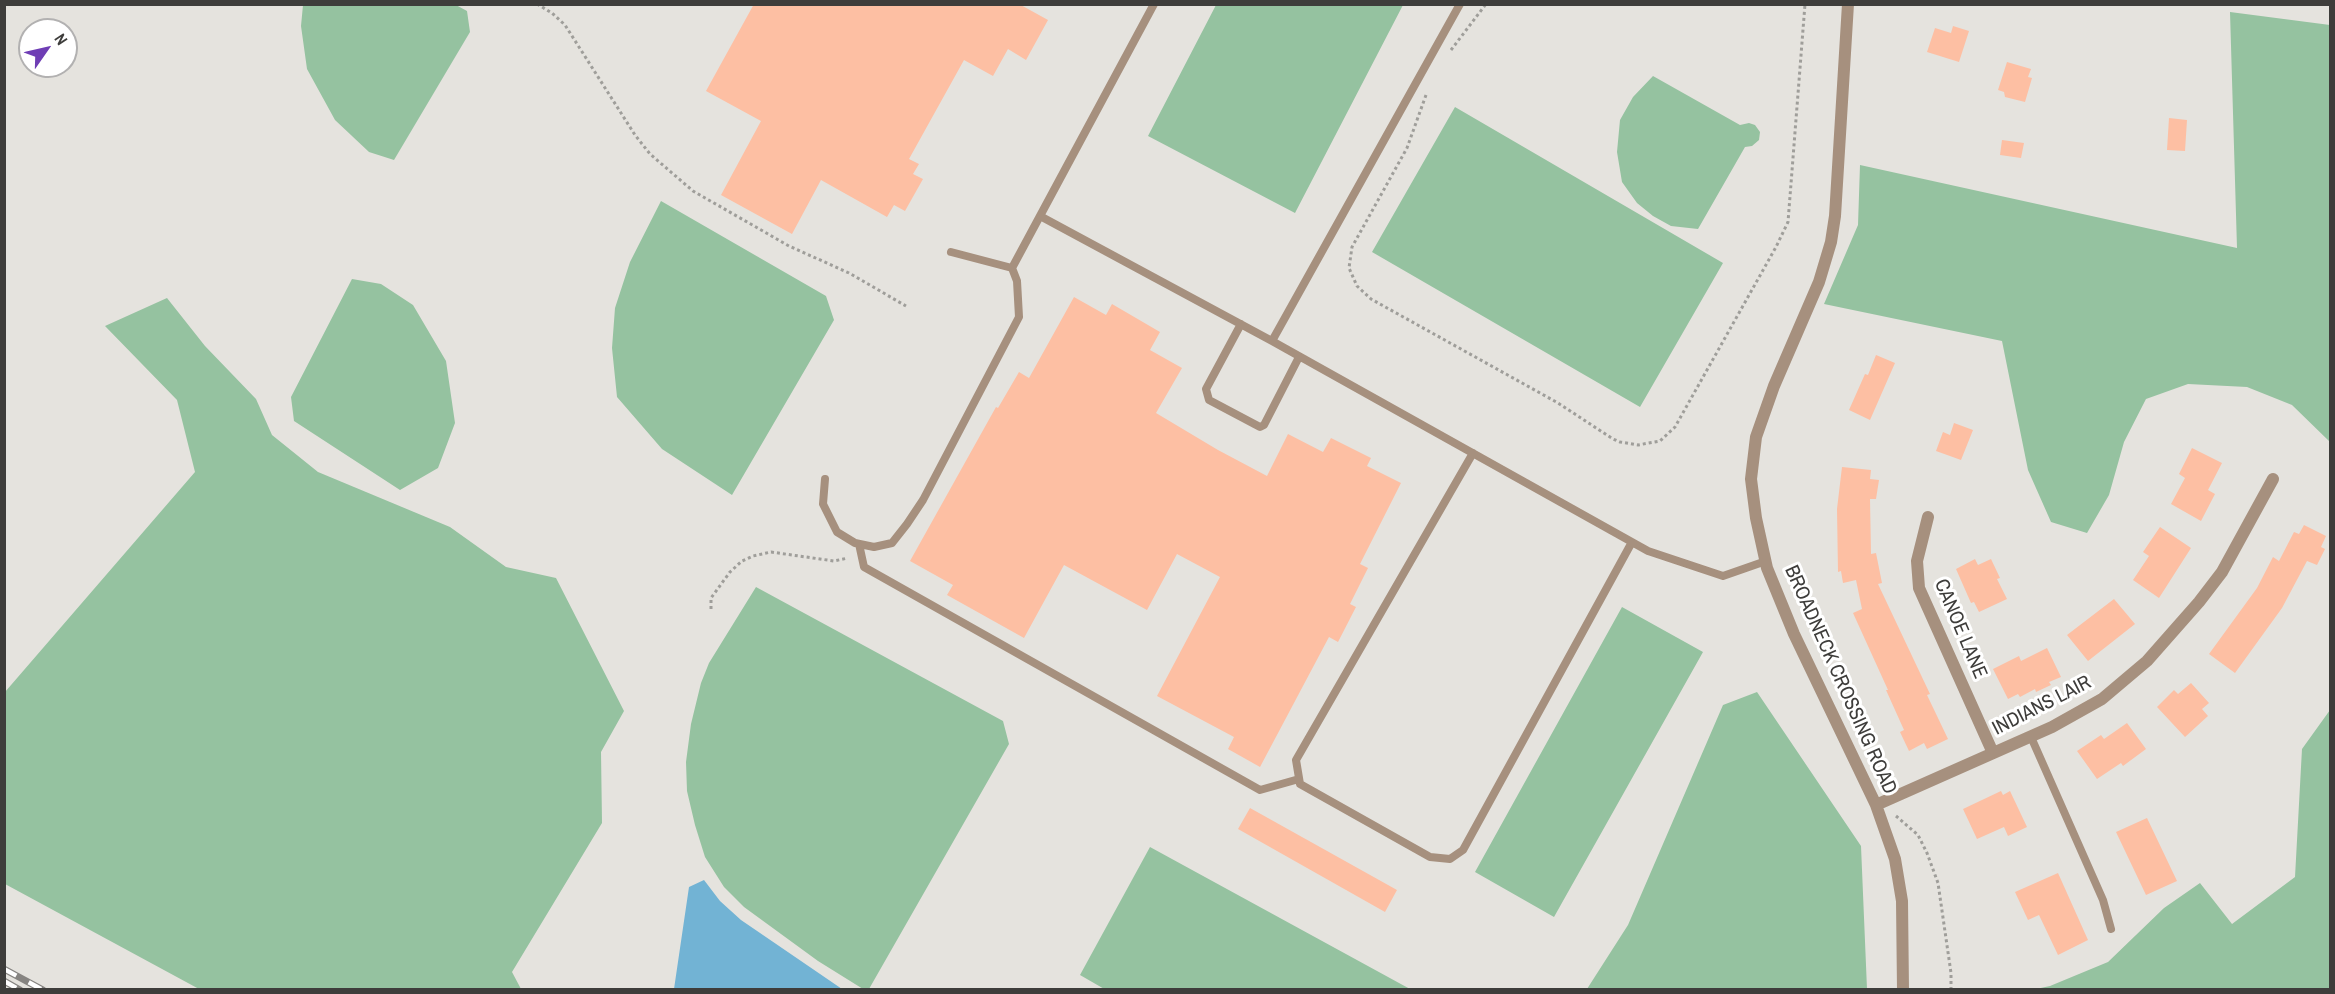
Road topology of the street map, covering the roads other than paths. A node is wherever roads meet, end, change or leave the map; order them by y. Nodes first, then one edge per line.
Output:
1 (1154, 4) edge
2 (1460, 4) edge
3 (1848, 4) edge
4 (1040, 216) junction
5 (951, 252) dead end
6 (1012, 268) junction
7 (1241, 324) junction
8 (1272, 341) junction
9 (1299, 357) junction
10 (1473, 453) junction
11 (825, 479) dead end
12 (2273, 479) dead end
13 (1928, 517) dead end
14 (1632, 542) junction
15 (859, 544) junction
16 (1766, 561) junction
17 (2031, 736) junction
18 (1993, 753) junction
19 (1299, 779) junction
20 (1876, 805) junction
21 (2111, 929) dead end
22 (1903, 990) edge

1 - 4 lane
2 - 8 lane
3 - 16 street, BROADNECK CROSSING ROAD
4 - 6 lane
4 - 7 lane
5 - 6 lane
6 - 15 lane
7 - 8 lane
7 - 9 lane
8 - 9 lane
9 - 10 lane
10 - 14 lane
10 - 19 lane
11 - 15 lane
12 - 17 street, INDIANS LAIR
13 - 18 street, CANOE LANE
14 - 16 lane
14 - 19 lane
15 - 19 lane
16 - 20 street, BROADNECK CROSSING ROAD
17 - 18 street, INDIANS LAIR
17 - 21 lane
18 - 20 street, INDIANS LAIR
20 - 22 street, BROADNECK CROSSING ROAD

